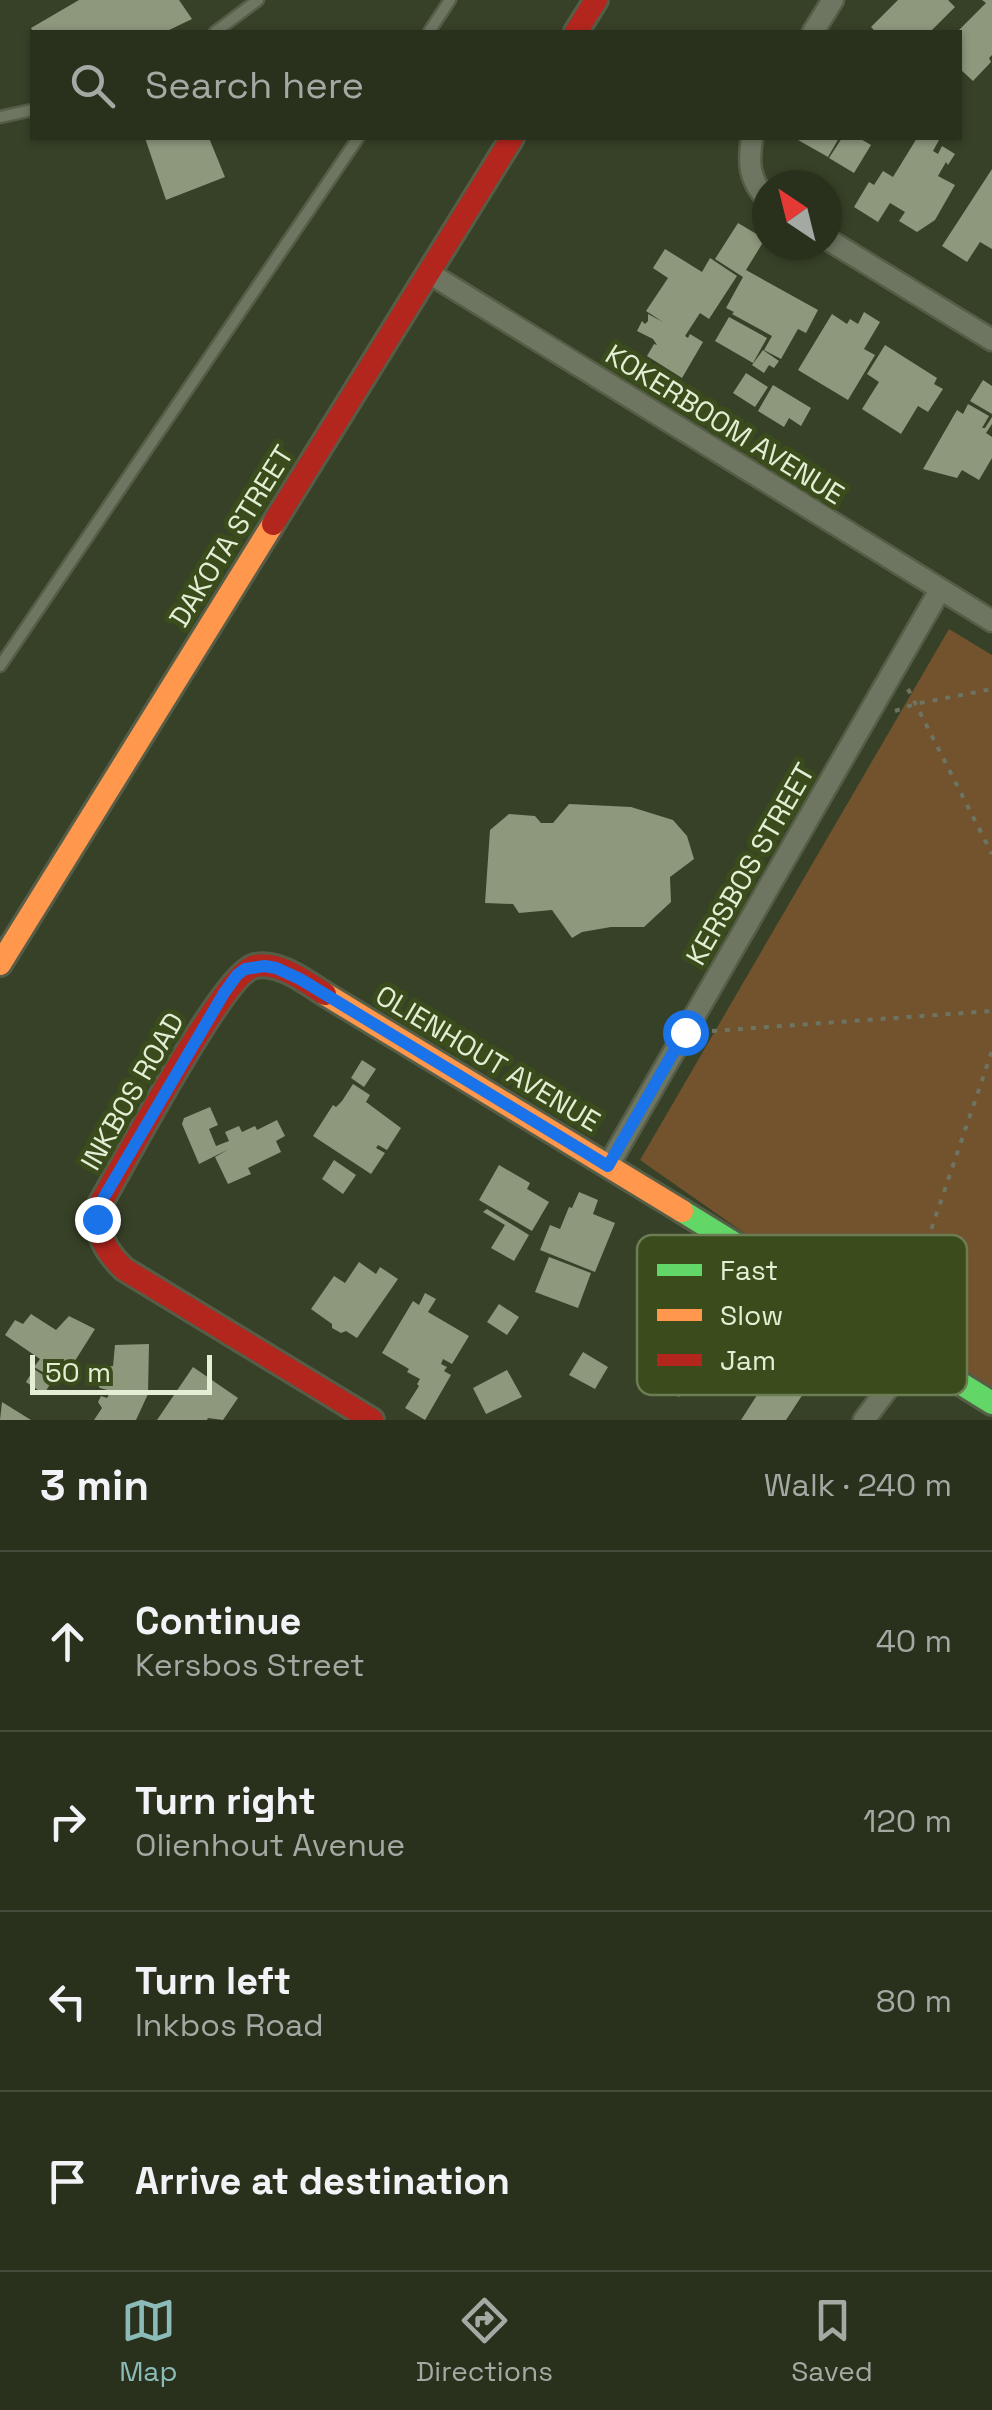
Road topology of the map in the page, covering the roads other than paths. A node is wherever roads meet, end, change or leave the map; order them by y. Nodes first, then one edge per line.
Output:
1 (258, 0) edge
2 (450, 0) edge
3 (596, 0) edge
4 (833, 0) edge
5 (218, 30) edge
6 (430, 30) edge
7 (577, 30) edge
8 (814, 30) edge
9 (30, 110) edge
10 (0, 116) edge
11 (357, 140) edge
12 (511, 140) edge
13 (752, 140) edge
14 (752, 178) edge
15 (842, 248) edge
16 (429, 273) junction
17 (992, 340) edge
18 (940, 590) junction
19 (992, 621) edge
20 (0, 666) edge
21 (0, 964) edge
22 (254, 966) joint
23 (608, 1166) junction
24 (719, 1235) edge
25 (967, 1388) edge
26 (878, 1395) edge
27 (992, 1403) edge
28 (372, 1420) edge
29 (864, 1420) edge

1 - 5 lane
2 - 6 lane
3 - 7 street
4 - 8 street
9 - 10 lane
11 - 20 lane
12 - 16 street, DAKOTA STREET
13 - 14 street
15 - 17 street
16 - 18 street, KOKERBOOM AVENUE
16 - 21 street, DAKOTA STREET
18 - 19 street, KOKERBOOM AVENUE
18 - 23 street, KERSBOS STREET
22 - 23 street, OLIENHOUT AVENUE
22 - 28 street, INKBOS ROAD
23 - 24 street, OLIENHOUT AVENUE
25 - 27 street, OLIENHOUT AVENUE
26 - 29 street

